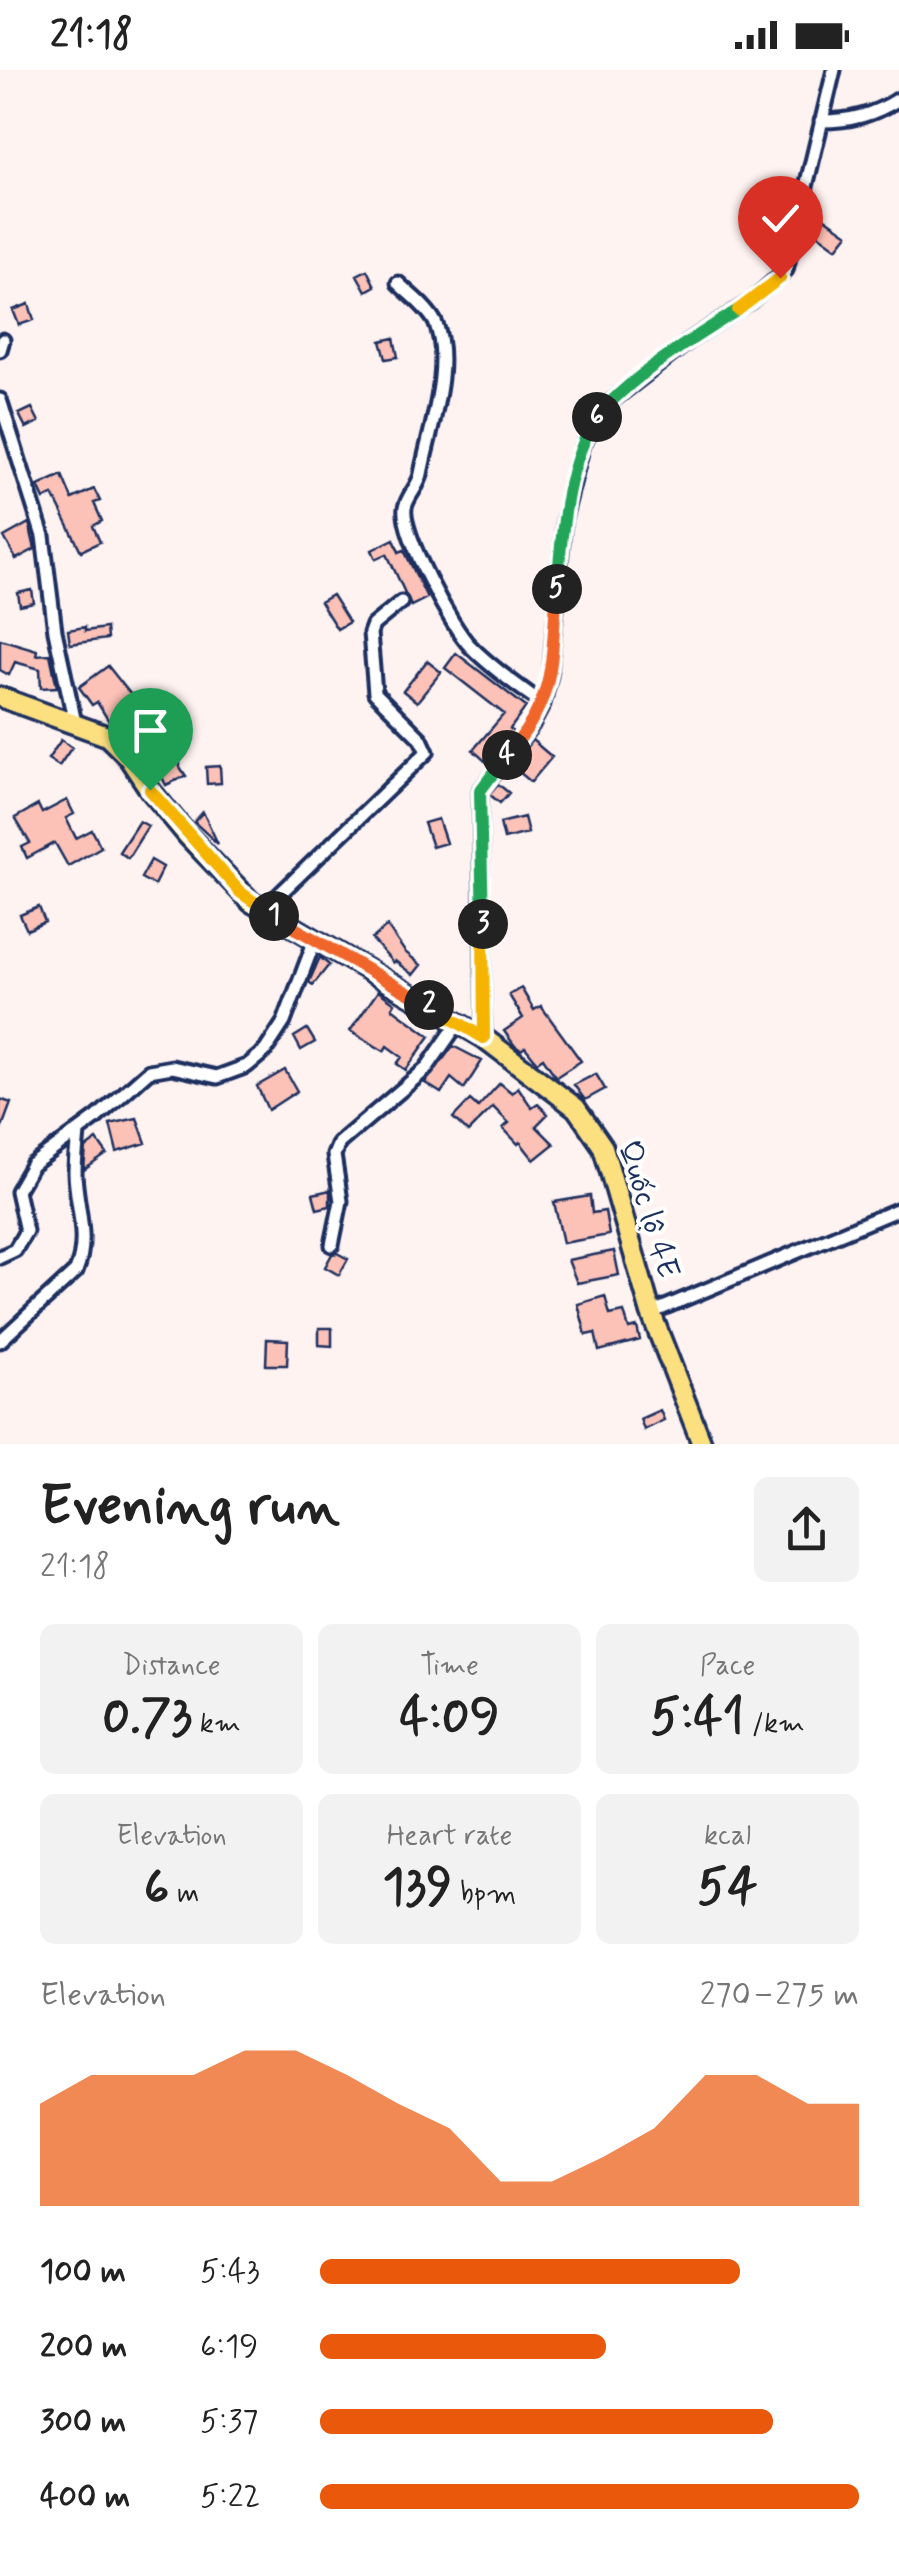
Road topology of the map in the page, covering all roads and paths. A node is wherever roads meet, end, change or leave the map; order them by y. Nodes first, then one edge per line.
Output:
1 (834, 70) edge
2 (899, 99) edge
3 (821, 120) junction
4 (398, 283) dead end
5 (0, 400) edge
6 (401, 602) dead end
7 (0, 697) edge
8 (543, 704) junction
9 (75, 723) junction
10 (263, 910) junction
11 (316, 938) junction
12 (458, 1024) junction
13 (484, 1038) junction
14 (78, 1132) junction
15 (899, 1209) edge
16 (332, 1245) dead end
17 (0, 1257) edge
18 (650, 1313) junction
19 (0, 1342) edge
20 (702, 1444) edge

1 - 3 street
2 - 3 street
3 - 8 street
4 - 8 street
5 - 9 street
6 - 10 street
7 - 9 main road, Quốc lộ 4E
8 - 13 street
9 - 10 main road, Quốc lộ 4E
10 - 11 main road, Quốc lộ 4E
11 - 12 main road, Quốc lộ 4E
11 - 14 street
12 - 13 main road, Quốc lộ 4E
12 - 16 street
13 - 18 main road, Quốc lộ 4E
14 - 17 street
14 - 19 street
15 - 18 street
18 - 20 main road, Quốc lộ 4E

